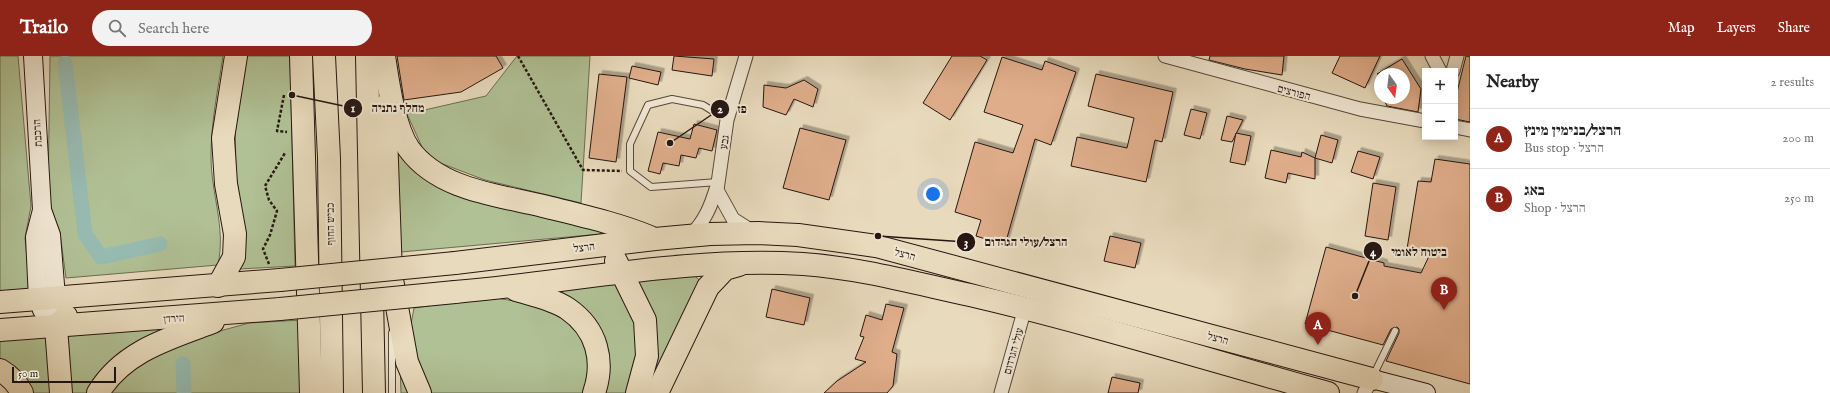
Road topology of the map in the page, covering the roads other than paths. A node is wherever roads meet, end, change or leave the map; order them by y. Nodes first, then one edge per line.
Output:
1 (33, 56) edge
2 (236, 56) edge
3 (301, 56) edge
4 (324, 56) edge
5 (367, 56) edge
6 (384, 56) edge
7 (746, 56) edge
8 (1165, 56) edge
9 (1432, 56) edge
10 (1457, 56) edge
11 (1438, 68) edge
12 (1454, 68) edge
13 (727, 120) junction
14 (1422, 120) edge
15 (1458, 128) edge
16 (1470, 130) edge
17 (718, 182) junction
18 (758, 233) junction
19 (690, 237) junction
20 (655, 239) junction
21 (602, 245) junction
22 (750, 263) junction
23 (623, 273) junction
24 (346, 274) joint
25 (391, 274) junction
26 (218, 286) junction
27 (499, 288) junction
28 (112, 293) junction
29 (0, 302) edge
30 (1025, 308) junction
31 (49, 309) junction
32 (236, 313) junction
33 (392, 314) dead end
34 (0, 330) edge
35 (392, 330) dead end
36 (1395, 331) dead end
37 (0, 370) edge
38 (1368, 386) edge
39 (22, 393) edge
40 (61, 393) edge
41 (98, 393) edge
42 (311, 393) edge
43 (332, 393) edge
44 (374, 393) edge
45 (392, 393) edge
46 (420, 393) edge
47 (594, 393) edge
48 (637, 393) edge
49 (657, 393) edge
50 (1001, 393) edge
51 (1328, 393) edge
52 (1426, 393) edge

1 - 31 street, הרכבת
2 - 26 highway
3 - 42 highway
4 - 43 highway, כביש החוף
5 - 44 highway
6 - 20 highway
6 - 25 highway
7 - 13 street, גבע
8 - 14 street, הפורצים
9 - 11 street
10 - 12 street
13 - 17 street, גבע
13 - 17 lane
15 - 16 street
17 - 18 street, גבע
17 - 19 street, גבע
18 - 19 highway, הרצל
18 - 38 highway, הרצל
19 - 20 highway, הרצל
20 - 21 highway, הרצל
21 - 23 highway
21 - 24 highway, הרצל, bridge
22 - 23 highway
22 - 30 highway
22 - 49 highway
23 - 27 highway
23 - 48 highway
24 - 26 highway, הירדן, bridge
25 - 33 lane
25 - 46 highway
26 - 28 highway, הירדן
27 - 32 highway, הירדן, bridge
27 - 47 highway
28 - 31 highway, הירדן
28 - 31 highway
29 - 31 highway, הירדן
30 - 50 street, עולי הגרדום
30 - 51 highway
31 - 32 highway, הירדן
31 - 34 highway, הירדן
31 - 40 highway
32 - 41 highway
35 - 45 lane
36 - 38 lane
37 - 39 highway
38 - 52 street, הרצל

